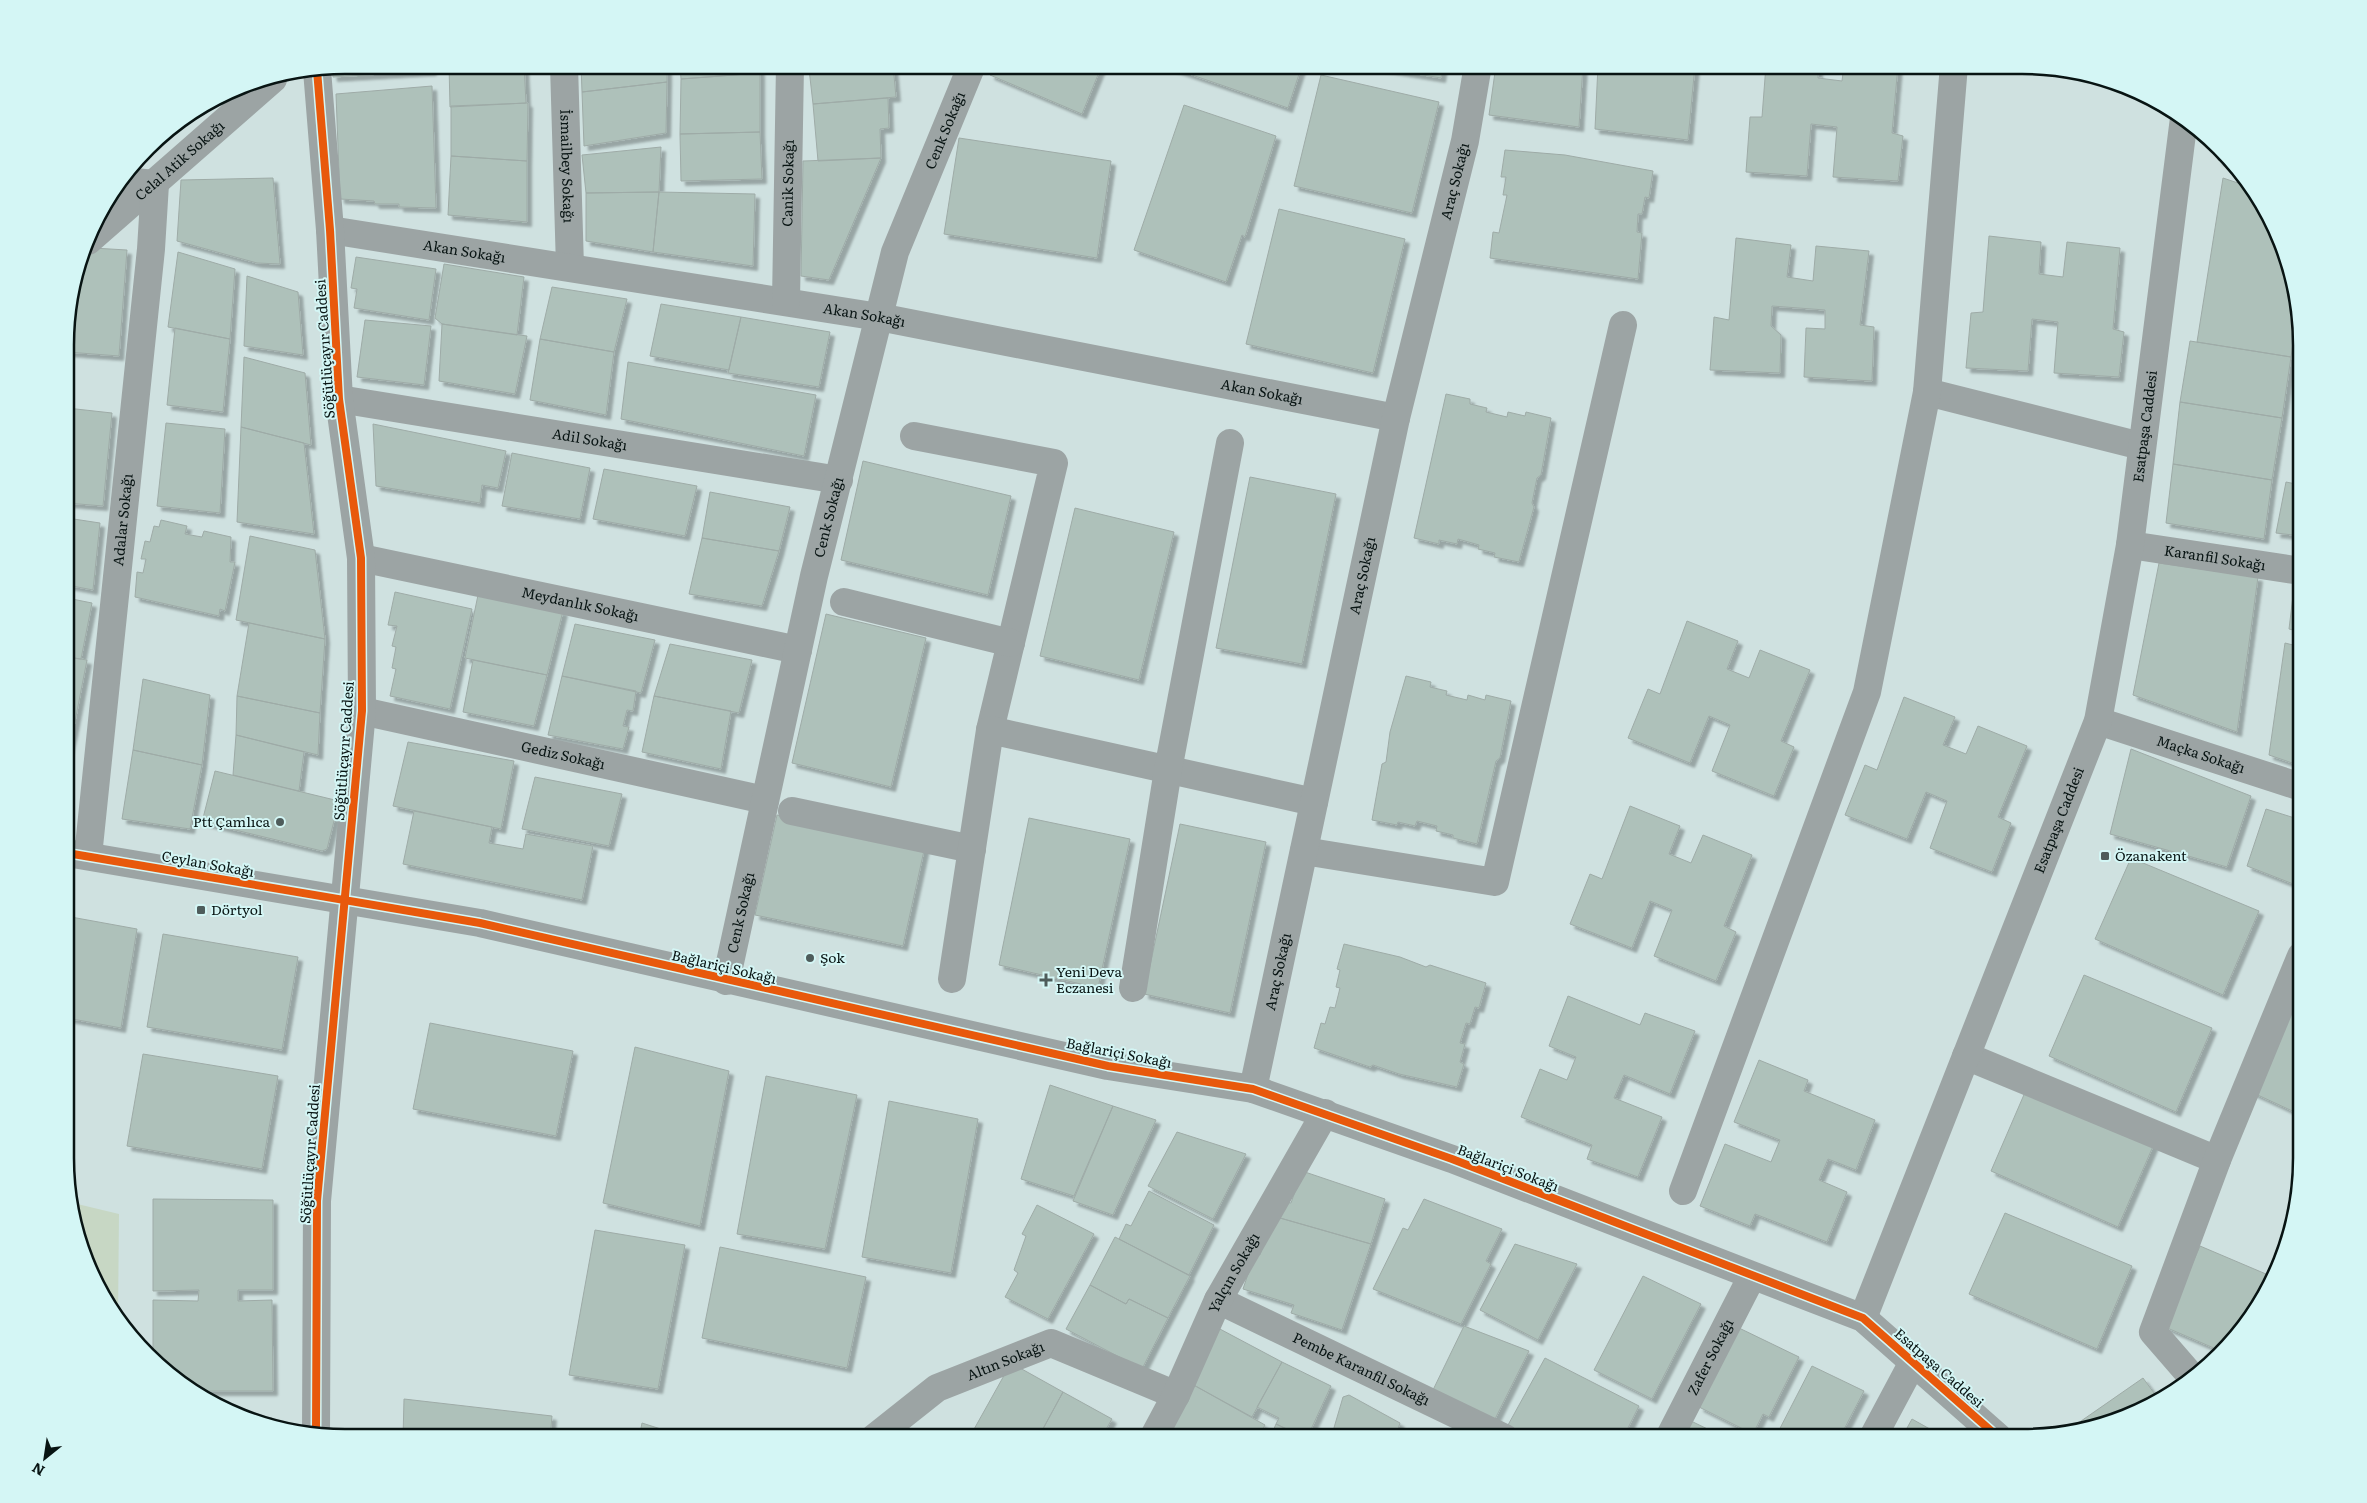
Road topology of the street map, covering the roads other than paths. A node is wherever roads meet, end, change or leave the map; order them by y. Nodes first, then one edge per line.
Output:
1 (564, 74) edge
2 (790, 74) edge
3 (968, 74) edge
4 (1476, 74) edge
5 (1953, 74) edge
6 (317, 75) edge
7 (265, 86) edge
8 (2183, 127) edge
9 (129, 181) edge
10 (155, 184) junction
11 (330, 230) junction
12 (98, 232) edge
13 (570, 267) junction
14 (786, 301) junction
15 (879, 318) junction
16 (1624, 324) dead end
17 (1927, 392) junction
18 (340, 399) junction
19 (1396, 418) junction
20 (914, 436) dead end
21 (1230, 443) dead end
22 (2141, 446) junction
23 (838, 480) junction
24 (2130, 546) junction
25 (361, 558) junction
26 (2293, 569) edge
27 (844, 602) dead end
28 (1011, 643) junction
29 (798, 650) junction
30 (362, 711) junction
31 (2098, 721) junction
32 (990, 730) junction
33 (1168, 770) junction
34 (2293, 784) edge
35 (765, 800) junction
36 (1314, 802) junction
37 (792, 810) dead end
38 (972, 849) junction
39 (1304, 851) junction
40 (78, 854) edge
41 (344, 900) junction
42 (2293, 975) edge
43 (952, 979) dead end
44 (726, 981) junction
45 (1133, 988) dead end
46 (1966, 1056) junction
47 (1253, 1089) junction
48 (1325, 1113) junction
49 (2217, 1160) junction
50 (1683, 1191) dead end
51 (1752, 1276) junction
52 (1218, 1300) junction
53 (1863, 1318) junction
54 (1913, 1362) junction
55 (2188, 1372) edge
56 (1176, 1396) junction
57 (316, 1428) edge
58 (885, 1429) edge
59 (1158, 1429) edge
60 (1486, 1429) edge
61 (1674, 1429) edge
62 (1877, 1429) edge
63 (1989, 1429) edge

1 - 13 street, İsmailbey Sokağı
2 - 14 street, Canik Sokağı
3 - 15 street, Cenk Sokağı
4 - 19 street, Araç Sokağı
5 - 17 street
6 - 11 street, Söğütlüçayır Caddesi
7 - 10 street, Celal Atik Sokağı
8 - 22 street, Esatpaşa Caddesi
9 - 10 street
10 - 12 street, Celal Atik Sokağı
10 - 40 street, Adalar Sokağı
11 - 13 street, Akan Sokağı
11 - 18 street, Söğütlüçayır Caddesi
13 - 14 street, Akan Sokağı
14 - 15 street, Akan Sokağı
15 - 19 street, Akan Sokağı
15 - 23 street, Cenk Sokağı
16 - 39 street
17 - 22 street
17 - 50 street
18 - 23 street, Adil Sokağı
18 - 25 street, Söğütlüçayır Caddesi
19 - 36 street, Araç Sokağı
20 - 28 street
21 - 33 street
22 - 24 street, Esatpaşa Caddesi
23 - 29 street, Cenk Sokağı
24 - 26 street, Karanfil Sokağı
24 - 31 street, Esatpaşa Caddesi
25 - 29 street, Meydanlık Sokağı
25 - 30 street, Söğütlüçayır Caddesi
27 - 28 street
28 - 32 street
29 - 35 street, Cenk Sokağı
30 - 35 street, Gediz Sokağı
30 - 41 street, Söğütlüçayır Caddesi
31 - 34 street, Maçka Sokağı
31 - 46 street, Esatpaşa Caddesi
32 - 33 street
32 - 38 street
33 - 36 street
33 - 45 street
35 - 44 street, Cenk Sokağı
36 - 39 street, Araç Sokağı
37 - 38 street
38 - 43 street
39 - 47 street, Araç Sokağı
40 - 41 street, Ceylan Sokağı
41 - 44 street, Bağlariçi Sokağı
41 - 57 street, Söğütlüçayır Caddesi
42 - 49 street
44 - 47 street, Bağlariçi Sokağı
46 - 49 street
46 - 53 street, Esatpaşa Caddesi
47 - 48 street, Bağlariçi Sokağı
48 - 51 street, Bağlariçi Sokağı
48 - 52 street, Yalçın Sokağı
49 - 55 street
51 - 53 street, Bağlariçi Sokağı
51 - 61 street, Zafer Sokağı
52 - 56 street, Yalçın Sokağı
52 - 60 street, Pembe Karanfil Sokağı
53 - 54 street, Esatpaşa Caddesi
54 - 62 street
54 - 63 street, Esatpaşa Caddesi
56 - 58 street, Altın Sokağı
56 - 59 street, Yalçın Sokağı

